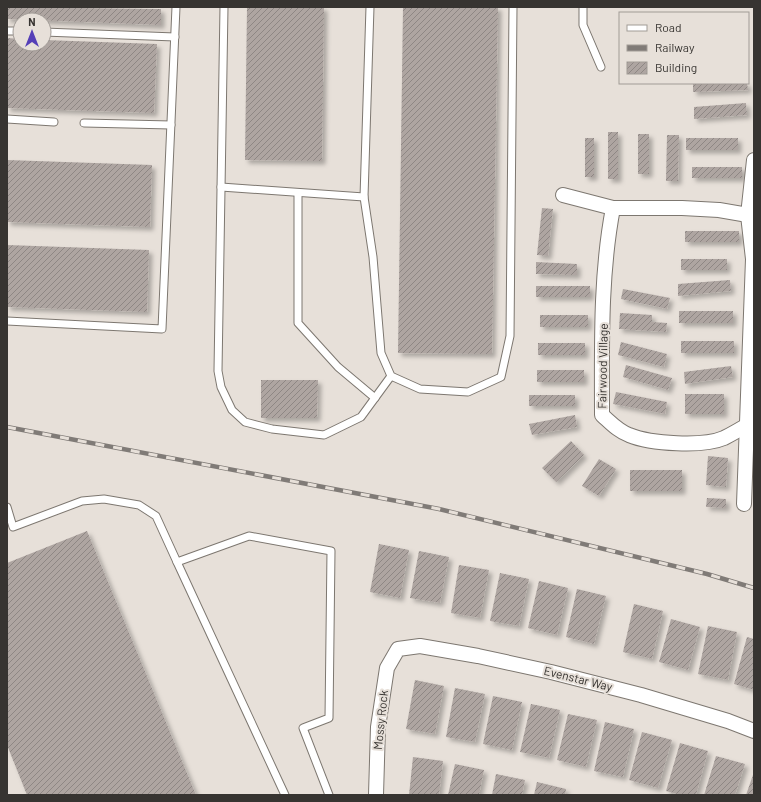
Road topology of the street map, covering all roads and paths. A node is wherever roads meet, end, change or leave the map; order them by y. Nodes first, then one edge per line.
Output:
1 (176, 7) edge
2 (224, 7) edge
3 (370, 7) edge
4 (513, 7) edge
5 (583, 7) edge
6 (52, 32) edge
7 (175, 37) junction
8 (601, 67) dead end
9 (7, 119) edge
10 (54, 122) dead end
11 (84, 122) dead end
12 (171, 125) junction
13 (754, 160) edge
14 (221, 187) junction
15 (298, 193) junction
16 (563, 195) dead end
17 (364, 197) junction
18 (613, 208) junction
19 (748, 215) junction
20 (754, 259) edge
21 (7, 321) edge
22 (391, 376) junction
23 (375, 398) junction
24 (750, 423) edge
25 (744, 504) dead end
26 (7, 508) edge
27 (10, 528) edge
28 (177, 562) junction
29 (398, 649) joint
30 (754, 731) edge
31 (284, 795) edge
32 (329, 795) edge
33 (376, 795) edge

1 - 7 lane
2 - 14 lane
3 - 17 lane
4 - 22 lane
5 - 8 lane
6 - 7 lane
7 - 12 lane
9 - 10 lane
11 - 12 lane
12 - 21 lane
13 - 19 street
14 - 15 lane
14 - 23 lane
15 - 17 lane
15 - 23 lane
16 - 18 street
17 - 22 lane
18 - 19 street
18 - 24 street, Fairwood Village
19 - 20 street
20 - 24 street
22 - 23 lane
24 - 25 street
26 - 27 lane
27 - 28 lane
28 - 31 lane
28 - 32 lane
29 - 30 street, Evenstar Way
29 - 33 street, Mossy Rock

